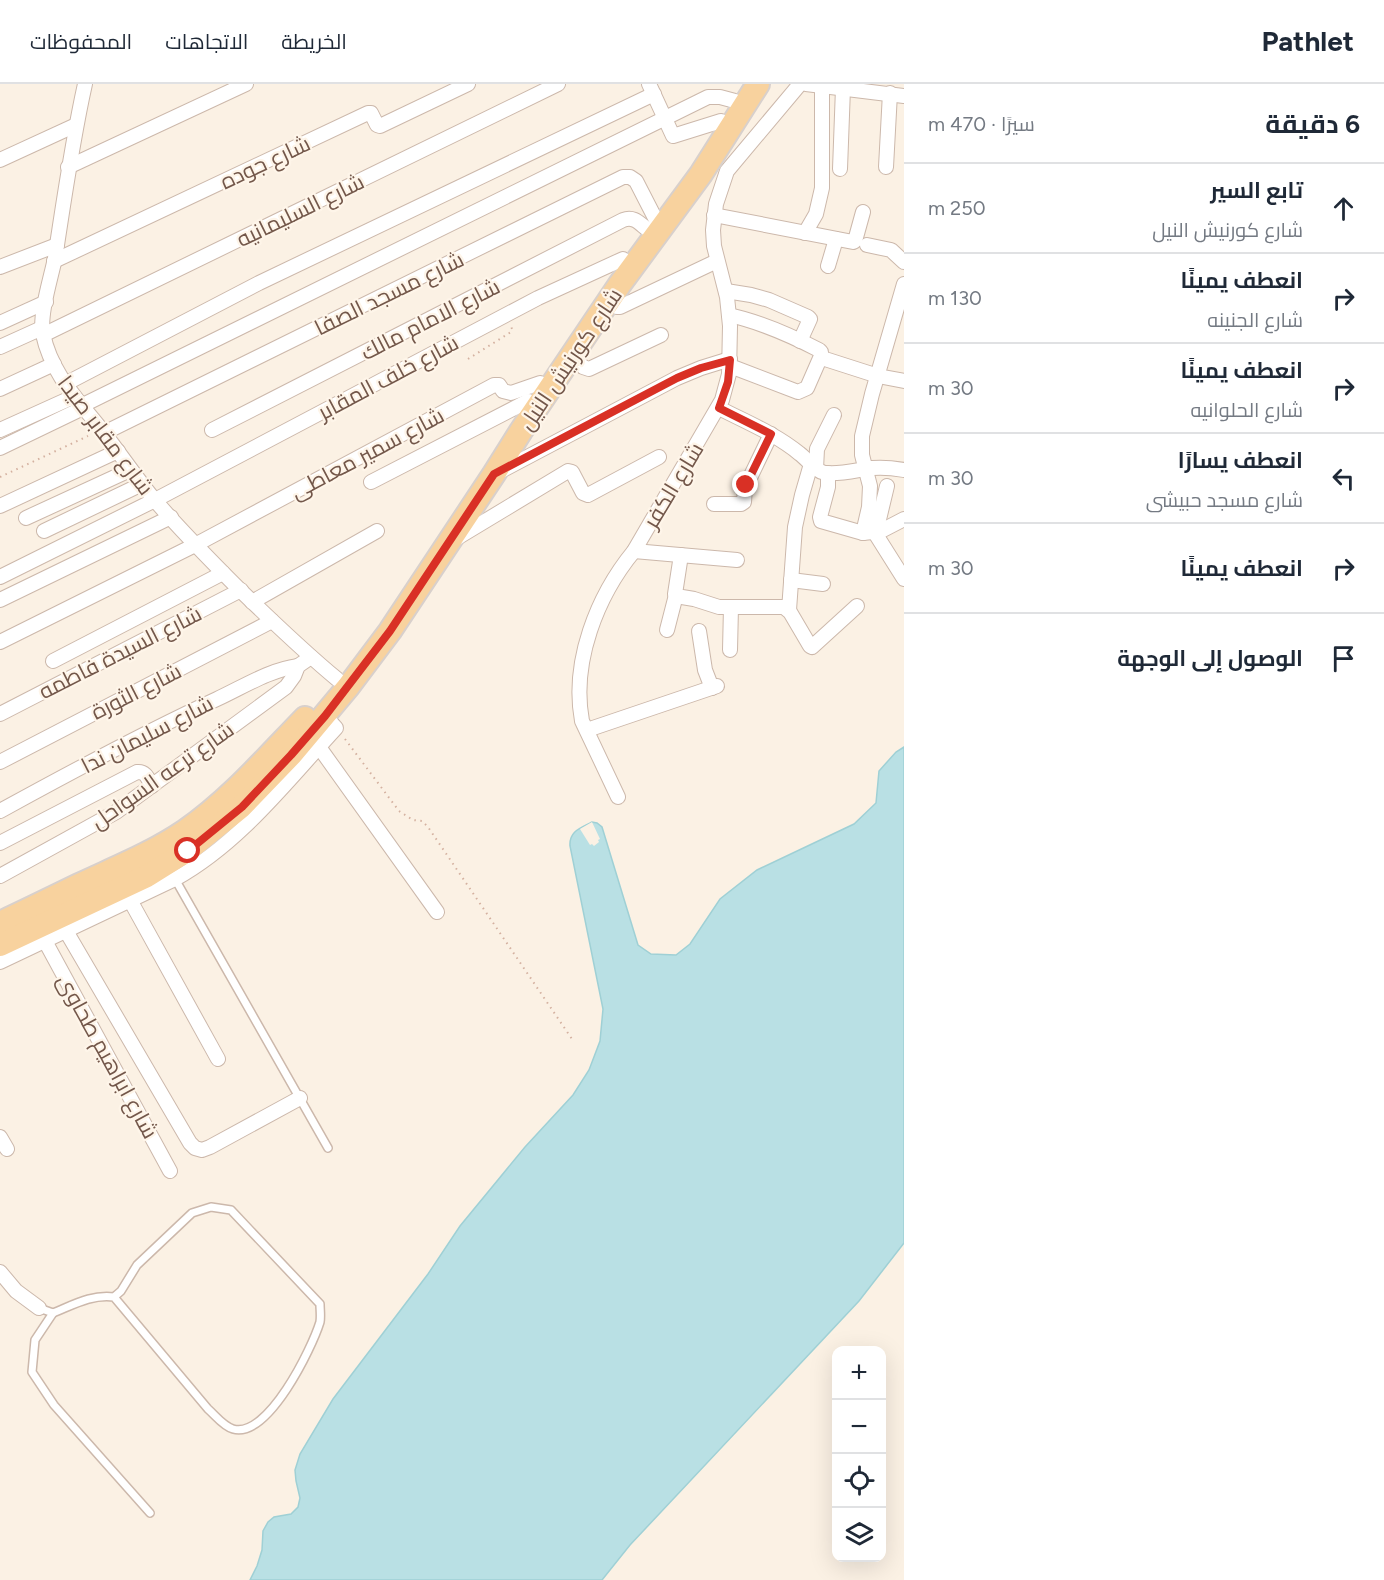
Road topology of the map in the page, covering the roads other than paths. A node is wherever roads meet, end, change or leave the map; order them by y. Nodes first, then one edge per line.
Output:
1 (85, 84) edge
2 (246, 84) edge
3 (468, 84) edge
4 (558, 84) edge
5 (702, 84) edge
6 (758, 84) edge
7 (800, 84) edge
8 (806, 84) edge
9 (822, 86) junction
10 (843, 88) junction
11 (651, 89) edge
12 (741, 92) edge
13 (897, 95) edge
14 (708, 98) junction
15 (665, 119) junction
16 (721, 121) junction
17 (76, 125) junction
18 (0, 160) edge
19 (68, 167) junction
20 (886, 167) dead end
21 (840, 169) dead end
22 (863, 212) dead end
23 (714, 215) junction
24 (651, 224) junction
25 (806, 233) junction
26 (836, 239) junction
27 (57, 245) junction
28 (867, 245) dead end
29 (623, 259) junction
30 (54, 261) junction
31 (717, 261) junction
32 (904, 262) edge
33 (828, 266) dead end
34 (0, 267) edge
35 (904, 284) edge
36 (726, 291) junction
37 (608, 301) junction
38 (45, 302) junction
39 (901, 308) edge
40 (729, 315) junction
41 (0, 323) edge
42 (43, 332) junction
43 (662, 335) dead end
44 (800, 341) junction
45 (0, 347) edge
46 (573, 354) junction
47 (821, 357) junction
48 (730, 363) junction
49 (54, 364) junction
50 (878, 376) junction
51 (904, 381) edge
52 (65, 384) junction
53 (0, 389) edge
54 (534, 392) junction
55 (79, 404) junction
56 (719, 408) junction
57 (834, 415) dead end
58 (0, 430) edge
59 (212, 430) dead end
60 (103, 431) junction
61 (771, 434) junction
62 (0, 448) edge
63 (118, 452) junction
64 (659, 458) dead end
65 (818, 469) junction
66 (866, 469) junction
67 (130, 470) junction
68 (904, 470) edge
69 (494, 474) junction
70 (371, 482) dead end
71 (142, 484) junction
72 (887, 486) dead end
73 (155, 500) junction
74 (714, 504) dead end
75 (0, 506) edge
76 (171, 517) junction
77 (26, 518) dead end
78 (904, 519) edge
79 (44, 531) dead end
80 (377, 531) dead end
81 (871, 533) junction
82 (447, 543) junction
83 (195, 545) junction
84 (681, 555) junction
85 (630, 556) junction
86 (737, 560) dead end
87 (223, 573) junction
88 (0, 577) edge
89 (904, 579) edge
90 (791, 580) junction
91 (823, 584) dead end
92 (240, 590) junction
93 (675, 595) junction
94 (0, 600) edge
95 (252, 602) junction
96 (857, 606) dead end
97 (731, 607) junction
98 (789, 610) junction
99 (272, 621) junction
100 (667, 630) dead end
101 (699, 632) dead end
102 (0, 642) edge
103 (730, 650) dead end
104 (311, 657) junction
105 (53, 661) dead end
106 (298, 666) junction
107 (337, 679) junction
108 (0, 714) edge
109 (331, 722) junction
110 (587, 730) junction
111 (319, 747) junction
112 (0, 762) edge
113 (152, 786) junction
114 (618, 796) dead end
115 (235, 801) junction
116 (0, 811) edge
117 (0, 843) edge
118 (0, 876) edge
119 (175, 879) junction
120 (130, 900) junction
121 (437, 912) dead end
122 (0, 923) edge
123 (66, 931) junction
124 (45, 941) junction
125 (0, 945) edge
126 (0, 962) edge
127 (218, 1059) dead end
128 (300, 1098) junction
129 (328, 1148) dead end
130 (170, 1171) dead end
131 (0, 1272) edge
132 (114, 1297) junction
133 (39, 1308) joint
134 (54, 1313) junction
135 (150, 1513) dead end

1 - 17 street, شارع مقابر صيدا
2 - 19 street
3 - 30 street, شارع جوده
4 - 42 street, شارع السليمانيه
5 - 14 street
6 - 37 main road, شارع كورنيش النيل
7 - 23 street, شارع الكفر
8 - 9 street
9 - 10 street
9 - 25 street
10 - 13 street
10 - 21 street
11 - 15 street
11 - 52 street
12 - 14 street
12 - 16 main road, شارع كورنيش النيل
13 - 20 street
14 - 15 street
15 - 16 street
15 - 55 street
16 - 24 main road, شارع كورنيش النيل
17 - 18 street
17 - 19 street, شارع مقابر صيدا
19 - 27 street, شارع مقابر صيدا
22 - 26 street
23 - 25 street
23 - 31 street, شارع الكفر
24 - 29 main road, شارع كورنيش النيل
24 - 59 street, شارع الامام مالك
24 - 60 street, شارع مسجد الصفا
25 - 26 street
26 - 33 street
27 - 30 street, شارع مقابر صيدا
27 - 34 street
28 - 32 street
29 - 54 main road, شارع كورنيش النيل
29 - 73 street, شارع خلف المقابر
30 - 38 street, شارع مقابر صيدا
31 - 36 street, شارع الكفر
31 - 37 street
35 - 39 street
36 - 40 street, شارع الكفر
36 - 44 street
37 - 46 main road, شارع كورنيش النيل
38 - 41 street
38 - 42 street, شارع مقابر صيدا
39 - 50 street
40 - 44 street
40 - 48 street, شارع الكفر
42 - 45 street, شارع السليمانيه
42 - 49 street, شارع مقابر صيدا
43 - 46 street
44 - 47 street
46 - 69 main road, شارع كورنيش النيل
47 - 48 street
47 - 50 street
48 - 56 street, شارع الكفر
48 - 69 street
49 - 52 street, شارع مقابر صيدا
49 - 53 street
50 - 51 street
50 - 66 street
52 - 55 street, شارع مقابر صيدا
54 - 70 street
54 - 83 street, شارع سمير معاطى
54 - 107 main road, شارع كورنيش النيل
55 - 58 street
55 - 60 street, شارع مقابر صيدا
55 - 62 street
56 - 61 street
56 - 85 street, شارع الكفر
57 - 65 street
60 - 63 street, شارع مقابر صيدا
61 - 65 street
61 - 74 street
63 - 67 street, شارع مقابر صيدا
63 - 75 street
64 - 82 street
65 - 66 street
65 - 81 street
65 - 90 street
66 - 68 street
66 - 81 street
67 - 71 street, شارع مقابر صيدا
67 - 77 street
69 - 82 main road, شارع كورنيش النيل
71 - 73 street, شارع مقابر صيدا
71 - 79 street
72 - 81 street
73 - 76 street, شارع مقابر صيدا
73 - 88 street, شارع خلف المقابر
76 - 83 street, شارع مقابر صيدا
76 - 94 street
78 - 81 street
80 - 95 street
81 - 89 street
82 - 109 main road, شارع كورنيش النيل
83 - 87 street, شارع مقابر صيدا
83 - 102 street
84 - 85 street
84 - 86 street
84 - 93 street
85 - 110 street, شارع الكفر
87 - 92 street, شارع مقابر صيدا
87 - 105 street
90 - 91 street
90 - 98 street
92 - 95 street, شارع مقابر صيدا
92 - 108 street, شارع السيدة فاطمه
93 - 97 street
93 - 100 street
95 - 99 street, شارع مقابر صيدا
96 - 98 street
97 - 98 street
97 - 103 street
99 - 104 street, شارع مقابر صيدا
99 - 112 street, شارع الثورة
101 - 110 street
104 - 106 street, شارع ترعه السواحل
104 - 107 street, شارع مقابر صيدا
106 - 113 street, شارع ترعه السواحل
106 - 116 street, شارع سليمان ندا
107 - 115 main road, شارع كورنيش النيل
109 - 111 street
109 - 115 main road, شارع كورنيش النيل
110 - 114 street, شارع الكفر
111 - 119 street
111 - 121 street
113 - 117 street
113 - 118 street, شارع ترعه السواحل
115 - 122 main road, شارع كورنيش النيل
115 - 125 main road, شارع كورنيش النيل
119 - 120 street
119 - 128 lane
120 - 123 street
120 - 127 street
123 - 124 street
123 - 128 street
124 - 126 street
124 - 130 street, شارع ابراهيم طحاوى
128 - 129 lane
131 - 133 street
132 - 132 lane
132 - 134 lane
133 - 134 lane
134 - 135 lane

